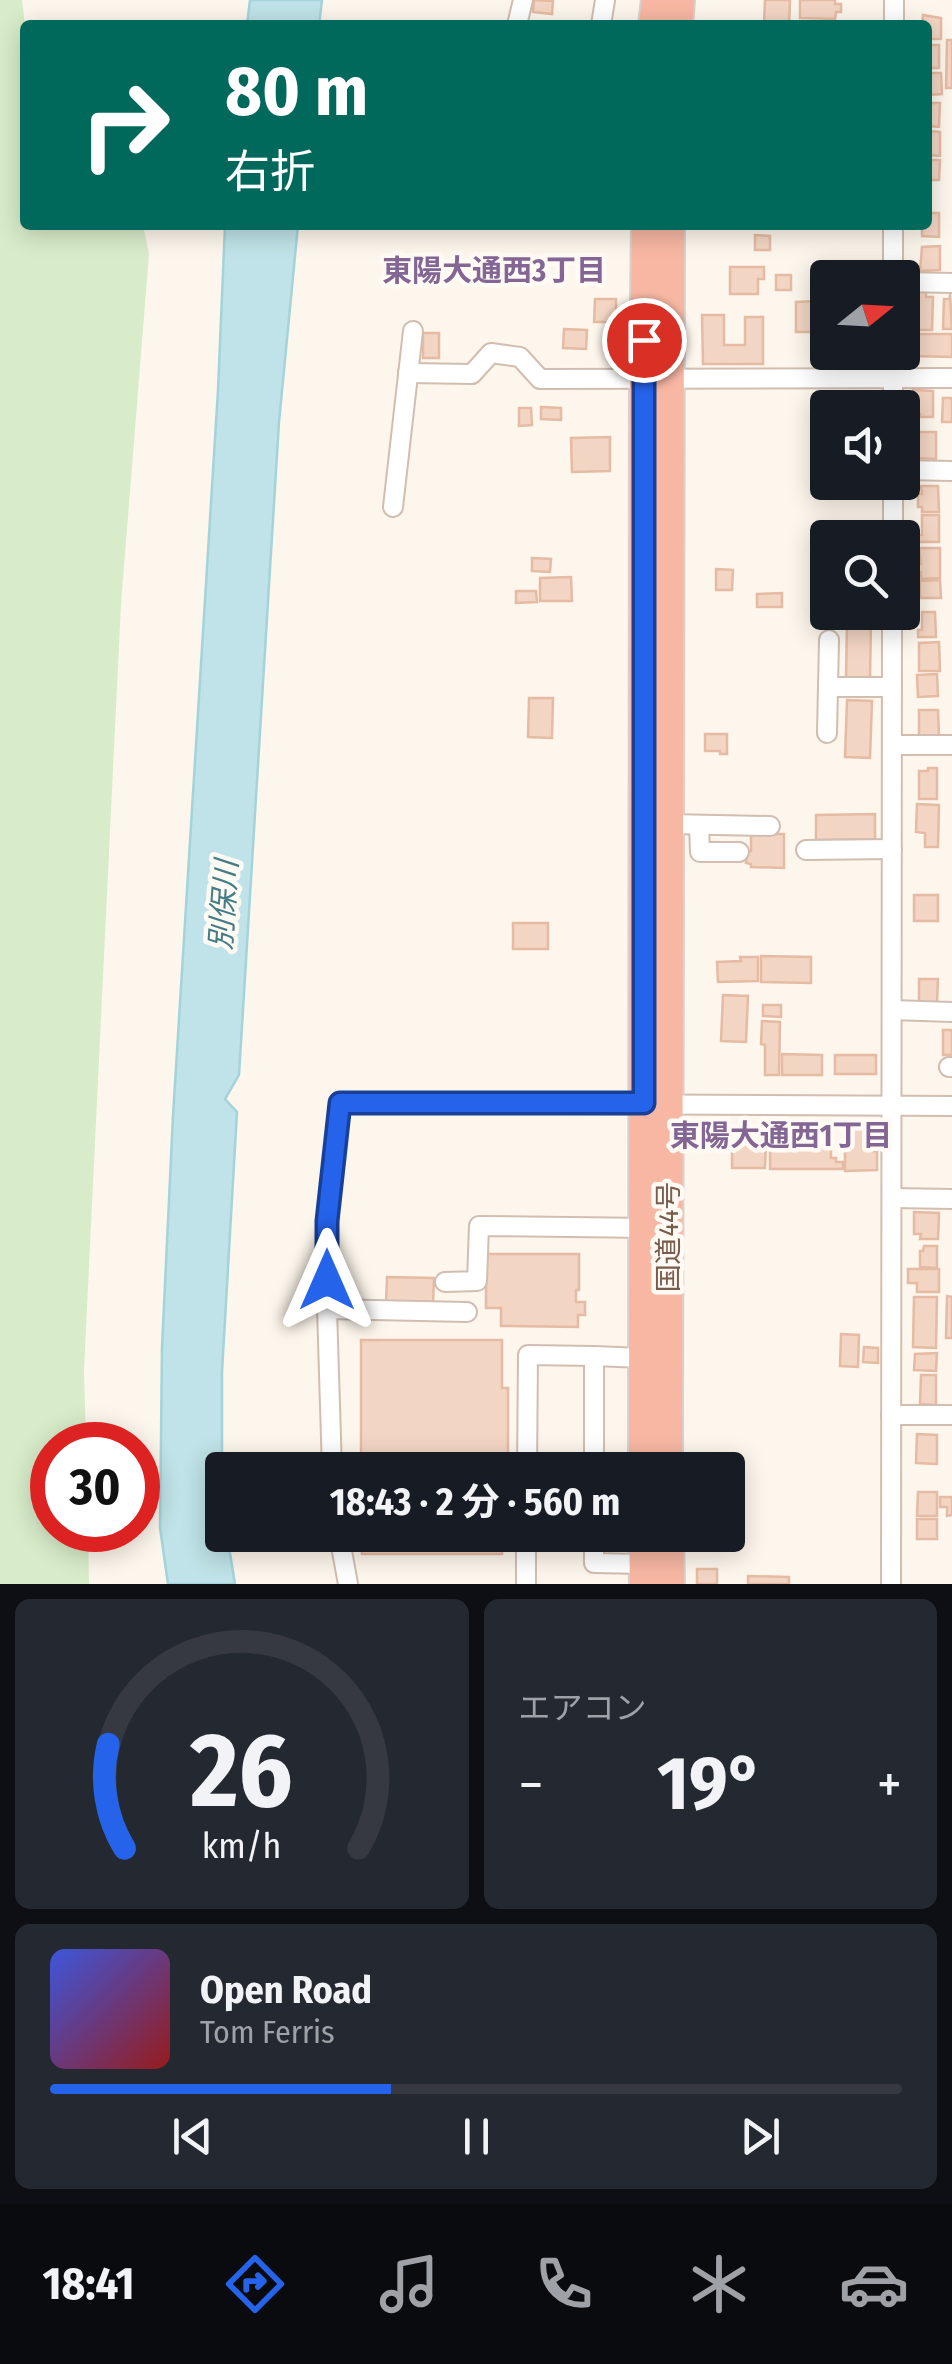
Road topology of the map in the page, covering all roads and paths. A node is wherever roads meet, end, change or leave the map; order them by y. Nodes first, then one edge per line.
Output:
1 (646, 230) edge
2 (670, 230) edge
3 (893, 230) edge
4 (892, 260) edge
5 (920, 282) edge
6 (952, 283) edge
7 (413, 330) dead end
8 (893, 370) edge
9 (408, 373) junction
10 (658, 378) junction
11 (893, 378) junction
12 (952, 378) edge
13 (893, 390) edge
14 (920, 470) edge
15 (952, 471) edge
16 (393, 507) dead end
17 (892, 630) edge
18 (829, 640) dead end
19 (828, 687) junction
20 (892, 687) junction
21 (827, 733) dead end
22 (892, 745) junction
23 (952, 745) edge
24 (668, 824) junction
25 (699, 825) junction
26 (770, 826) dead end
27 (892, 848) junction
28 (806, 850) dead end
29 (739, 852) dead end
30 (892, 1010) junction
31 (952, 1012) edge
32 (656, 1104) junction
33 (892, 1106) junction
34 (952, 1106) edge
35 (892, 1198) junction
36 (952, 1199) edge
37 (656, 1228) junction
38 (445, 1282) dead end
39 (326, 1309) junction
40 (467, 1312) dead end
41 (594, 1356) junction
42 (644, 1358) junction
43 (891, 1415) junction
44 (952, 1415) edge
45 (331, 1452) edge
46 (527, 1452) edge
47 (594, 1452) edge
48 (643, 1452) edge
49 (667, 1452) edge
50 (342, 1552) edge
51 (526, 1552) edge
52 (594, 1552) edge
53 (669, 1552) edge
54 (643, 1574) edge
55 (348, 1584) edge
56 (526, 1584) edge
57 (670, 1584) edge
58 (891, 1584) edge

1 - 10 highway, 国道44号
2 - 10 highway, 国道44号
3 - 4 street
5 - 6 street
7 - 9 street
8 - 11 street
9 - 10 street
9 - 16 street
10 - 11 street
10 - 24 highway, 国道44号
10 - 32 highway, 国道44号
11 - 12 street
11 - 13 street
14 - 15 street
17 - 20 street
18 - 19 street
19 - 20 street
19 - 21 street
20 - 22 street
22 - 23 street
22 - 27 street
24 - 25 street
24 - 32 highway, 国道44号
25 - 26 street
25 - 29 street
27 - 28 street
27 - 30 street
30 - 31 street
30 - 33 street
32 - 33 street
32 - 37 highway, 国道44号
32 - 39 street
33 - 34 street
33 - 35 street
35 - 36 street
35 - 43 street
37 - 38 street
37 - 42 highway, 国道44号
37 - 49 highway, 国道44号
39 - 40 street
39 - 45 street
41 - 42 street
41 - 46 street
41 - 47 street
42 - 48 highway, 国道44号
43 - 44 street
43 - 58 street
50 - 55 street
51 - 56 street
52 - 54 street
53 - 57 highway

